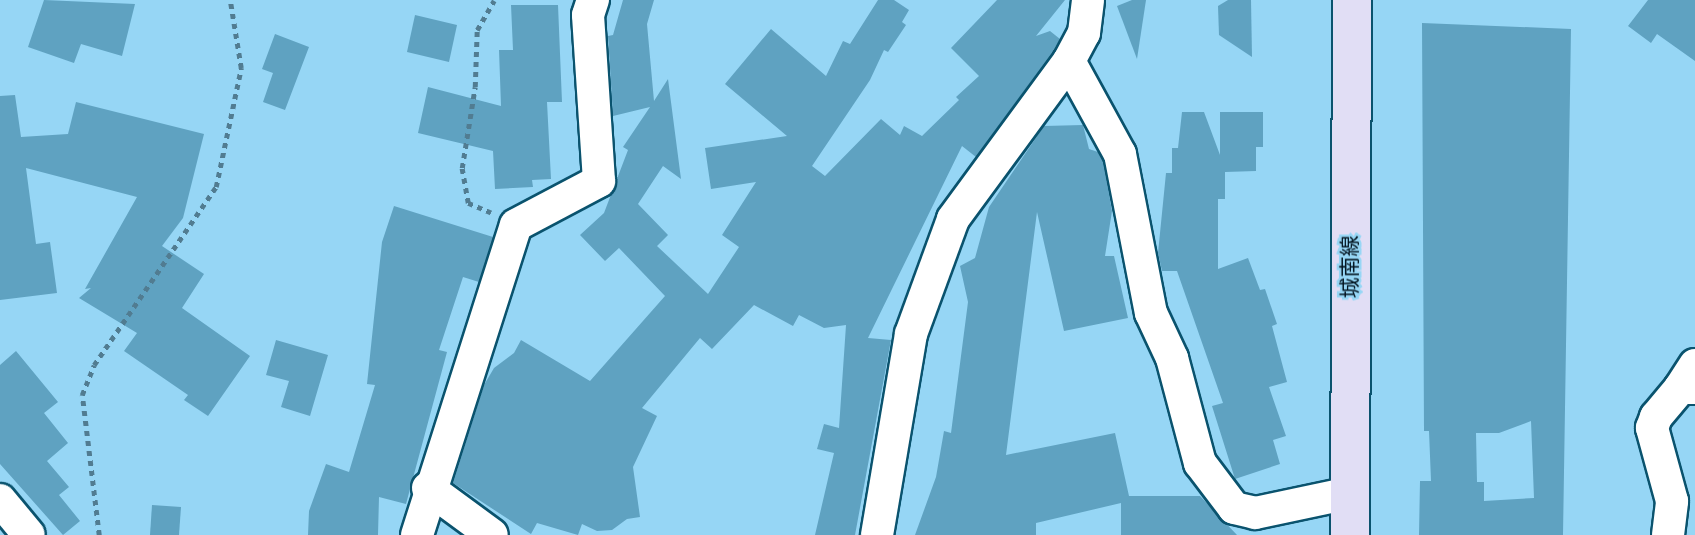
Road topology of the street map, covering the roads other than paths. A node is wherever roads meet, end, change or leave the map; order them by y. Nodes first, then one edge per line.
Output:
1 (593, 0) edge
2 (1088, 0) edge
3 (1352, 0) edge
4 (1069, 61) junction
5 (1690, 380) edge
6 (428, 488) junction
7 (1350, 493) junction
8 (0, 499) edge
9 (29, 535) edge
10 (417, 535) edge
11 (492, 535) edge
12 (877, 535) edge
13 (1350, 535) edge
14 (1668, 535) edge

1 - 6 street
2 - 4 street
3 - 7 street, 城南線
4 - 7 street
4 - 12 street
5 - 14 street
6 - 10 street
6 - 11 street
7 - 13 street, 城南線
8 - 9 street

